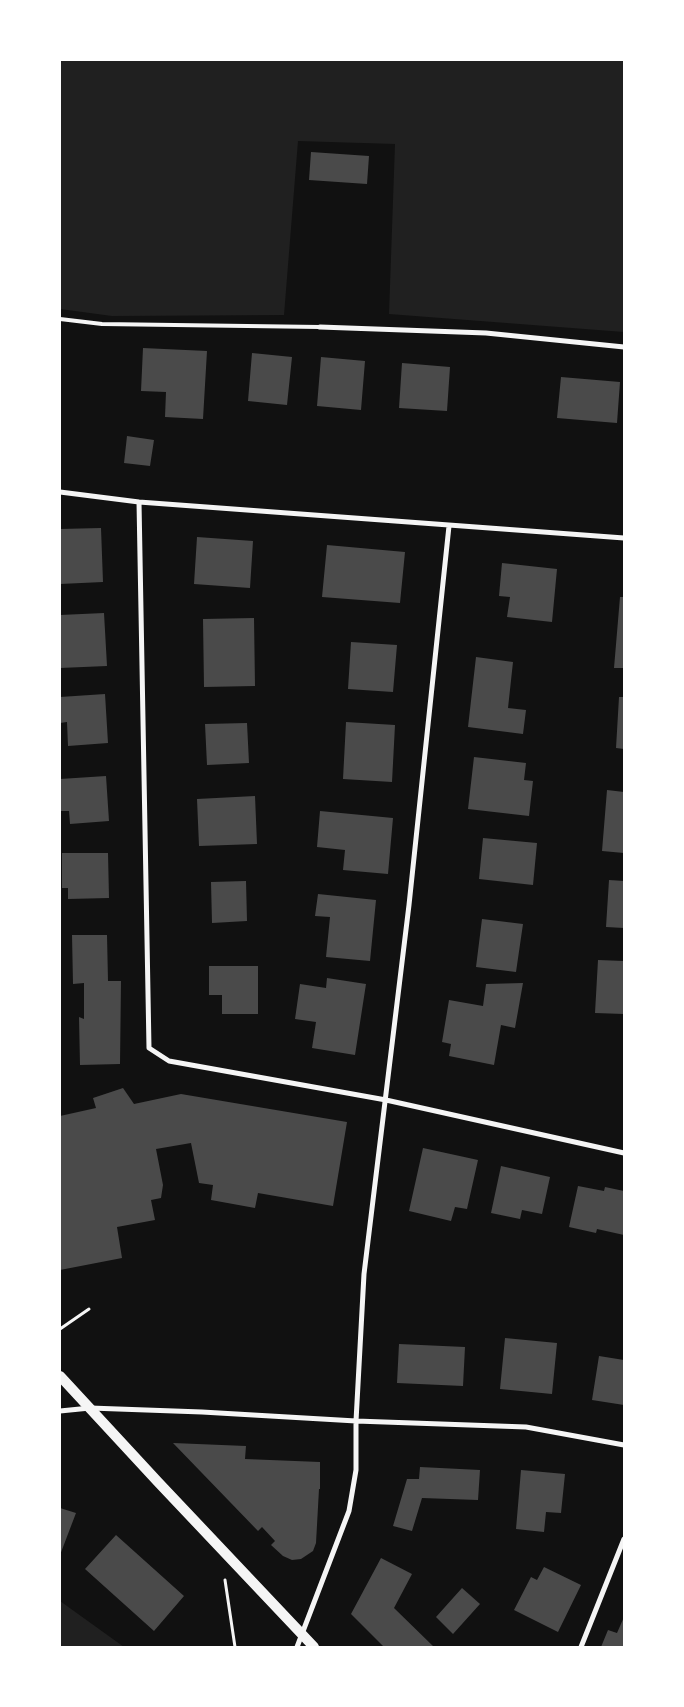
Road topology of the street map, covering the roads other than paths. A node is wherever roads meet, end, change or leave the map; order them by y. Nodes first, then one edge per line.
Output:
1 (60, 319) edge
2 (320, 327) joint
3 (624, 347) edge
4 (60, 492) edge
5 (139, 502) junction
6 (449, 526) junction
7 (624, 538) edge
8 (386, 1100) junction
9 (624, 1153) edge
10 (60, 1376) edge
11 (90, 1408) junction
12 (60, 1411) edge
13 (356, 1421) junction
14 (624, 1445) edge
15 (624, 1539) edge
16 (302, 1634) junction
17 (297, 1647) edge
18 (314, 1647) edge
19 (581, 1647) edge

1 - 2 lane
2 - 3 street
4 - 5 street
5 - 6 street
5 - 8 street
6 - 7 street
6 - 8 street
8 - 9 street
8 - 13 street
10 - 11 main road
11 - 12 street
11 - 13 street
11 - 16 main road
13 - 14 street
13 - 16 street
15 - 19 street
16 - 17 street
16 - 18 main road

